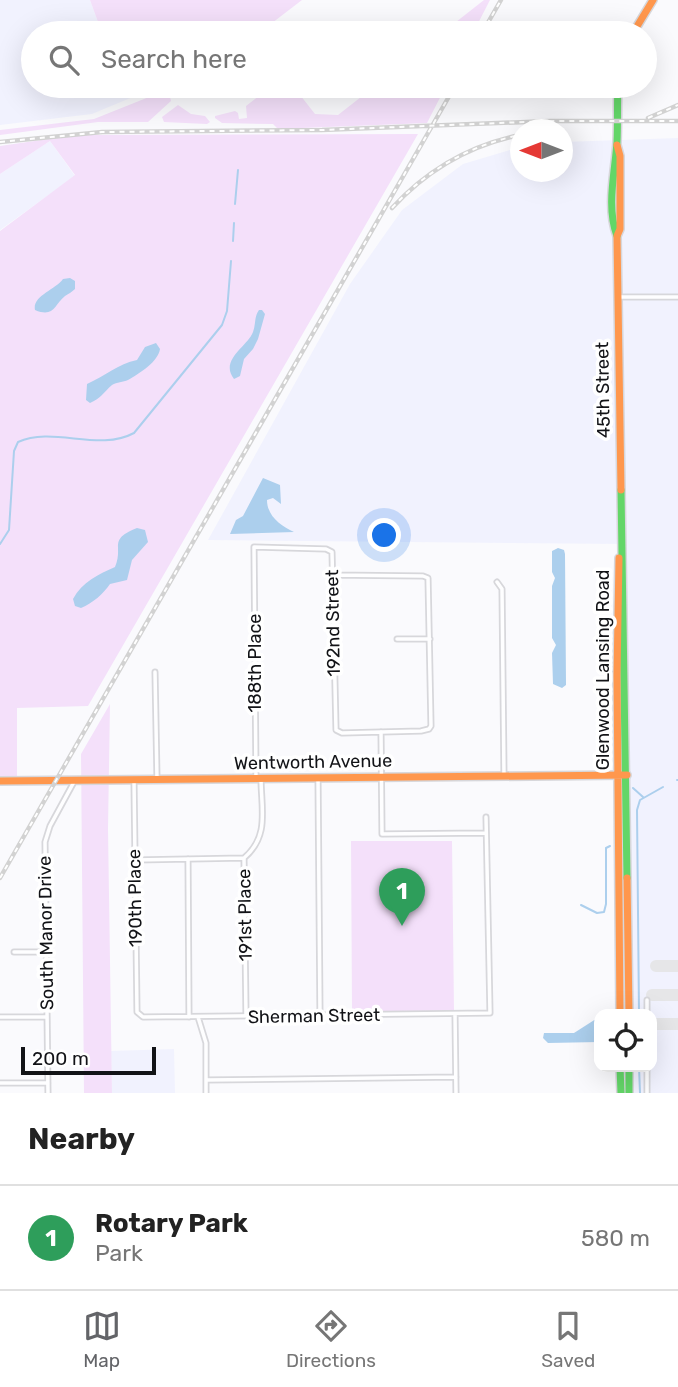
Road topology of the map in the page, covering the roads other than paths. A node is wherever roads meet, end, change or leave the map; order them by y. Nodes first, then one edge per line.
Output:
1 (653, 0) edge
2 (640, 21) edge
3 (618, 98) edge
4 (618, 297) junction
5 (678, 298) edge
6 (621, 544) junction
7 (254, 547) joint
8 (332, 575) junction
9 (497, 582) dead end
10 (397, 639) dead end
11 (430, 639) junction
12 (155, 672) dead end
13 (381, 732) junction
14 (618, 775) junction
15 (627, 775) junction
16 (504, 776) junction
17 (382, 777) junction
18 (258, 778) junction
19 (318, 778) junction
20 (157, 779) junction
21 (75, 780) junction
22 (0, 781) edge
23 (134, 781) junction
24 (486, 817) dead end
25 (486, 833) junction
26 (244, 858) junction
27 (188, 859) junction
28 (135, 860) junction
29 (14, 952) dead end
30 (46, 952) junction
31 (647, 1000) dead end
32 (620, 1009) edge
33 (629, 1009) edge
34 (647, 1009) edge
35 (455, 1014) junction
36 (139, 1016) joint
37 (246, 1016) junction
38 (320, 1016) junction
39 (0, 1017) edge
40 (47, 1017) junction
41 (189, 1017) junction
42 (198, 1017) junction
43 (620, 1072) edge
44 (629, 1072) edge
45 (647, 1072) edge
46 (456, 1077) junction
47 (206, 1080) junction
48 (0, 1083) edge
49 (48, 1083) junction
50 (48, 1093) edge
51 (206, 1093) edge
52 (456, 1093) edge
53 (621, 1093) edge
54 (629, 1093) edge
55 (647, 1093) edge

1 - 2 main road
3 - 4 main road, 45th Street
4 - 5 street
4 - 6 main road, 45th Street
6 - 14 main road, Glenwood Lansing Road
6 - 15 main road, Glenwood Lansing Road
7 - 8 street, 192nd Street
7 - 18 street, 188th Place
8 - 11 street
8 - 13 street, 192nd Street
9 - 16 street
10 - 11 street
11 - 13 street
12 - 20 street
13 - 17 street
14 - 15 main road, Wentworth Avenue
14 - 16 main road, Wentworth Avenue
14 - 32 main road, Glenwood Lansing Road
15 - 33 main road, Glenwood Lansing Road
16 - 17 main road, Wentworth Avenue
17 - 19 main road, Wentworth Avenue
17 - 25 street
18 - 19 main road, Wentworth Avenue
18 - 20 main road, Wentworth Avenue
18 - 26 street, 191st Place
19 - 38 street
20 - 23 main road, Wentworth Avenue
21 - 22 main road, Wentworth Avenue
21 - 23 main road, Wentworth Avenue
21 - 30 street, South Manor Drive
23 - 28 street, 190th Place
24 - 25 street
25 - 35 street, Sherman Street
26 - 27 street
26 - 37 street, 191st Place
27 - 28 street
27 - 41 street
28 - 36 street, 190th Place
29 - 30 street
30 - 40 street, South Manor Drive
31 - 34 street
35 - 38 street, Sherman Street
35 - 46 street
36 - 41 street, Sherman Street
37 - 38 street, Sherman Street
37 - 42 street, Sherman Street
39 - 40 street
40 - 49 street, South Manor Drive
41 - 42 street, Sherman Street
42 - 47 street
43 - 53 main road
44 - 54 main road
45 - 55 street
46 - 47 street
46 - 52 street
47 - 51 street
48 - 49 street
49 - 50 street, South Manor Drive

